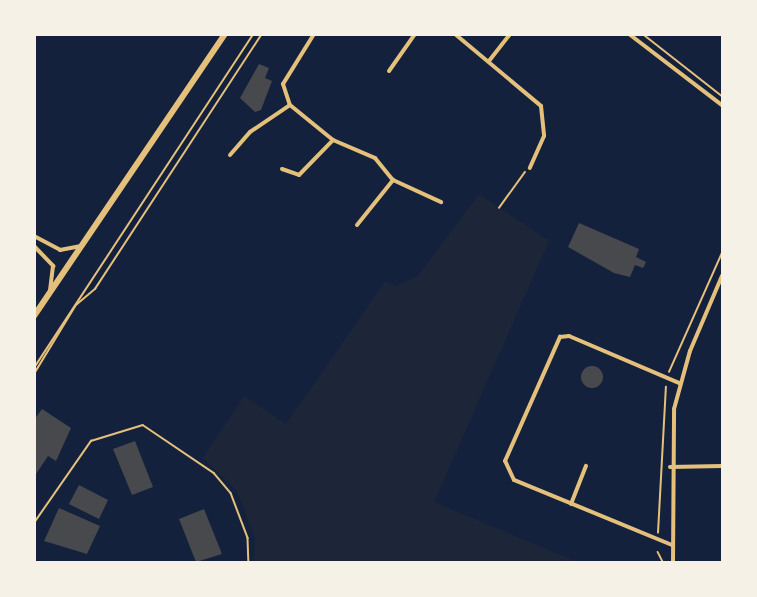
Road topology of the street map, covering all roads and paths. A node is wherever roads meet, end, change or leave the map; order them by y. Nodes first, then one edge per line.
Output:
1 (225, 34) edge
2 (253, 34) edge
3 (262, 34) edge
4 (314, 34) edge
5 (415, 34) edge
6 (455, 34) edge
7 (510, 34) edge
8 (629, 34) edge
9 (643, 34) edge
10 (489, 61) junction
11 (389, 71) dead end
12 (723, 96) edge
13 (290, 105) junction
14 (723, 105) edge
15 (333, 140) junction
16 (230, 155) dead end
17 (530, 168) joint
18 (282, 169) dead end
19 (393, 180) junction
20 (441, 202) dead end
21 (500, 208) dead end
22 (357, 225) dead end
23 (34, 236) edge
24 (84, 244) junction
25 (34, 246) edge
26 (723, 253) edge
27 (723, 276) edge
28 (50, 293) junction
29 (34, 316) edge
30 (34, 368) edge
31 (668, 373) dead end
32 (34, 374) edge
33 (679, 383) junction
34 (666, 387) dead end
35 (586, 466) dead end
36 (723, 466) edge
37 (669, 467) junction
38 (571, 504) junction
39 (34, 523) edge
40 (658, 534) dead end
41 (672, 545) junction
42 (658, 552) dead end
43 (249, 562) edge
44 (663, 562) edge
45 (673, 562) edge

1 - 24 highway
2 - 30 path
3 - 32 path
4 - 13 street
5 - 11 street
6 - 10 street
7 - 10 street
8 - 14 street
9 - 12 path
10 - 17 street
13 - 15 street
13 - 16 street
15 - 18 street
15 - 19 street
17 - 21 path
19 - 20 street
19 - 22 street
23 - 24 street
24 - 28 highway
25 - 28 street
26 - 31 path
27 - 33 street
28 - 29 highway
33 - 37 street
33 - 38 street
34 - 40 path
35 - 38 street
36 - 37 street
37 - 41 street
38 - 41 street
39 - 43 lane
41 - 45 street
42 - 44 path

